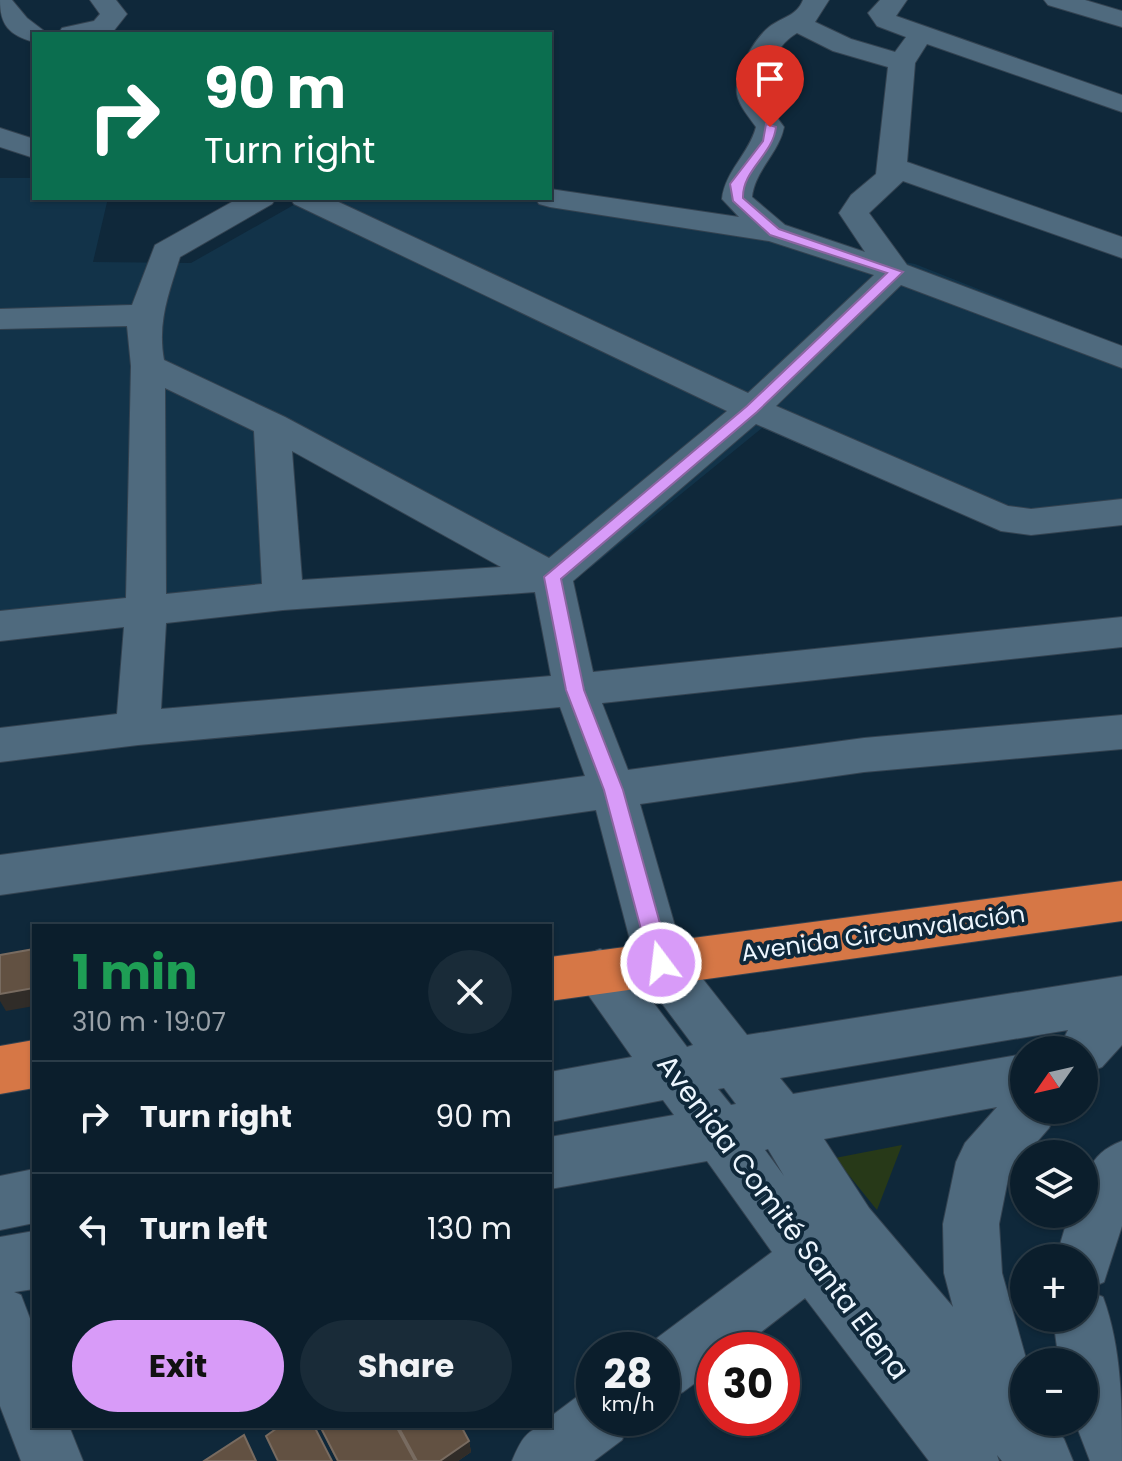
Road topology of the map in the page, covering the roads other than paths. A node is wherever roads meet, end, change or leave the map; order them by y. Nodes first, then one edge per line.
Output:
1 (103, 0) edge
2 (816, 0) edge
3 (894, 0) edge
4 (1057, 0) edge
5 (0, 2) edge
6 (1122, 19) edge
7 (798, 23) junction
8 (32, 32) edge
9 (80, 32) edge
10 (921, 33) junction
11 (902, 63) junction
12 (1122, 104) edge
13 (0, 137) edge
14 (32, 148) edge
15 (892, 167) junction
16 (552, 198) edge
17 (257, 200) edge
18 (309, 200) edge
19 (774, 232) junction
20 (1122, 248) edge
21 (896, 272) junction
22 (145, 315) junction
23 (0, 319) edge
24 (1122, 358) edge
25 (148, 366) junction
26 (752, 409) junction
27 (272, 425) junction
28 (1122, 512) edge
29 (552, 577) junction
30 (283, 596) junction
31 (146, 610) junction
32 (0, 626) edge
33 (1122, 632) edge
34 (575, 690) junction
35 (138, 728) junction
36 (1122, 732) edge
37 (0, 745) edge
38 (613, 790) junction
39 (0, 875) edge
40 (1122, 901) edge
41 (661, 963) junction
42 (575, 975) edge
43 (1122, 999) edge
44 (1122, 1008) edge
45 (1097, 1036) edge
46 (1122, 1057) edge
47 (737, 1061) junction
48 (1098, 1063) edge
49 (32, 1064) edge
50 (0, 1070) edge
51 (675, 1073) junction
52 (1010, 1081) edge
53 (552, 1097) edge
54 (782, 1123) junction
55 (1018, 1124) edge
56 (718, 1133) junction
57 (552, 1163) edge
58 (1122, 1167) edge
59 (830, 1243) junction
60 (1089, 1244) edge
61 (32, 1260) edge
62 (0, 1266) edge
63 (0, 1316) edge
64 (1084, 1332) edge
65 (680, 1357) edge
66 (32, 1410) edge
67 (39, 1428) edge
68 (576, 1436) edge
69 (1028, 1444) edge
70 (52, 1461) edge
71 (543, 1461) edge
72 (968, 1461) edge
73 (1121, 1461) edge

1 - 9 street
2 - 7 street
3 - 10 street
4 - 6 street
5 - 8 street
7 - 11 street
7 - 19 street
10 - 11 street
10 - 12 street
11 - 15 street
13 - 14 street
15 - 20 street
15 - 21 street
16 - 19 street
17 - 22 street
18 - 26 street
19 - 21 street
21 - 24 street
21 - 26 street
22 - 23 street
22 - 25 street
25 - 27 street
25 - 31 street
26 - 28 street
26 - 29 street
27 - 29 street
27 - 30 street
29 - 30 street
29 - 34 street
30 - 31 street
31 - 32 street
31 - 35 street
33 - 34 street
34 - 35 street
34 - 38 street
35 - 37 street
36 - 38 street
38 - 39 street
38 - 41 street
40 - 41 highway, Avenida Circunvalación
41 - 42 highway, Avenida Circunvalación
41 - 47 street
42 - 51 street, Avenida Comité Santa Elena
43 - 47 street
44 - 45 street
46 - 48 street
47 - 51 street
47 - 54 street
49 - 50 highway
51 - 53 street
51 - 56 street, Avenida Comité Santa Elena
52 - 54 street
54 - 56 street
54 - 59 street
55 - 69 street
56 - 57 street
56 - 59 street, Avenida Comité Santa Elena
58 - 60 street
59 - 65 street
59 - 69 street
59 - 72 street, Avenida Comité Santa Elena
61 - 62 street
63 - 66 street
64 - 73 street
67 - 70 street
68 - 71 street

